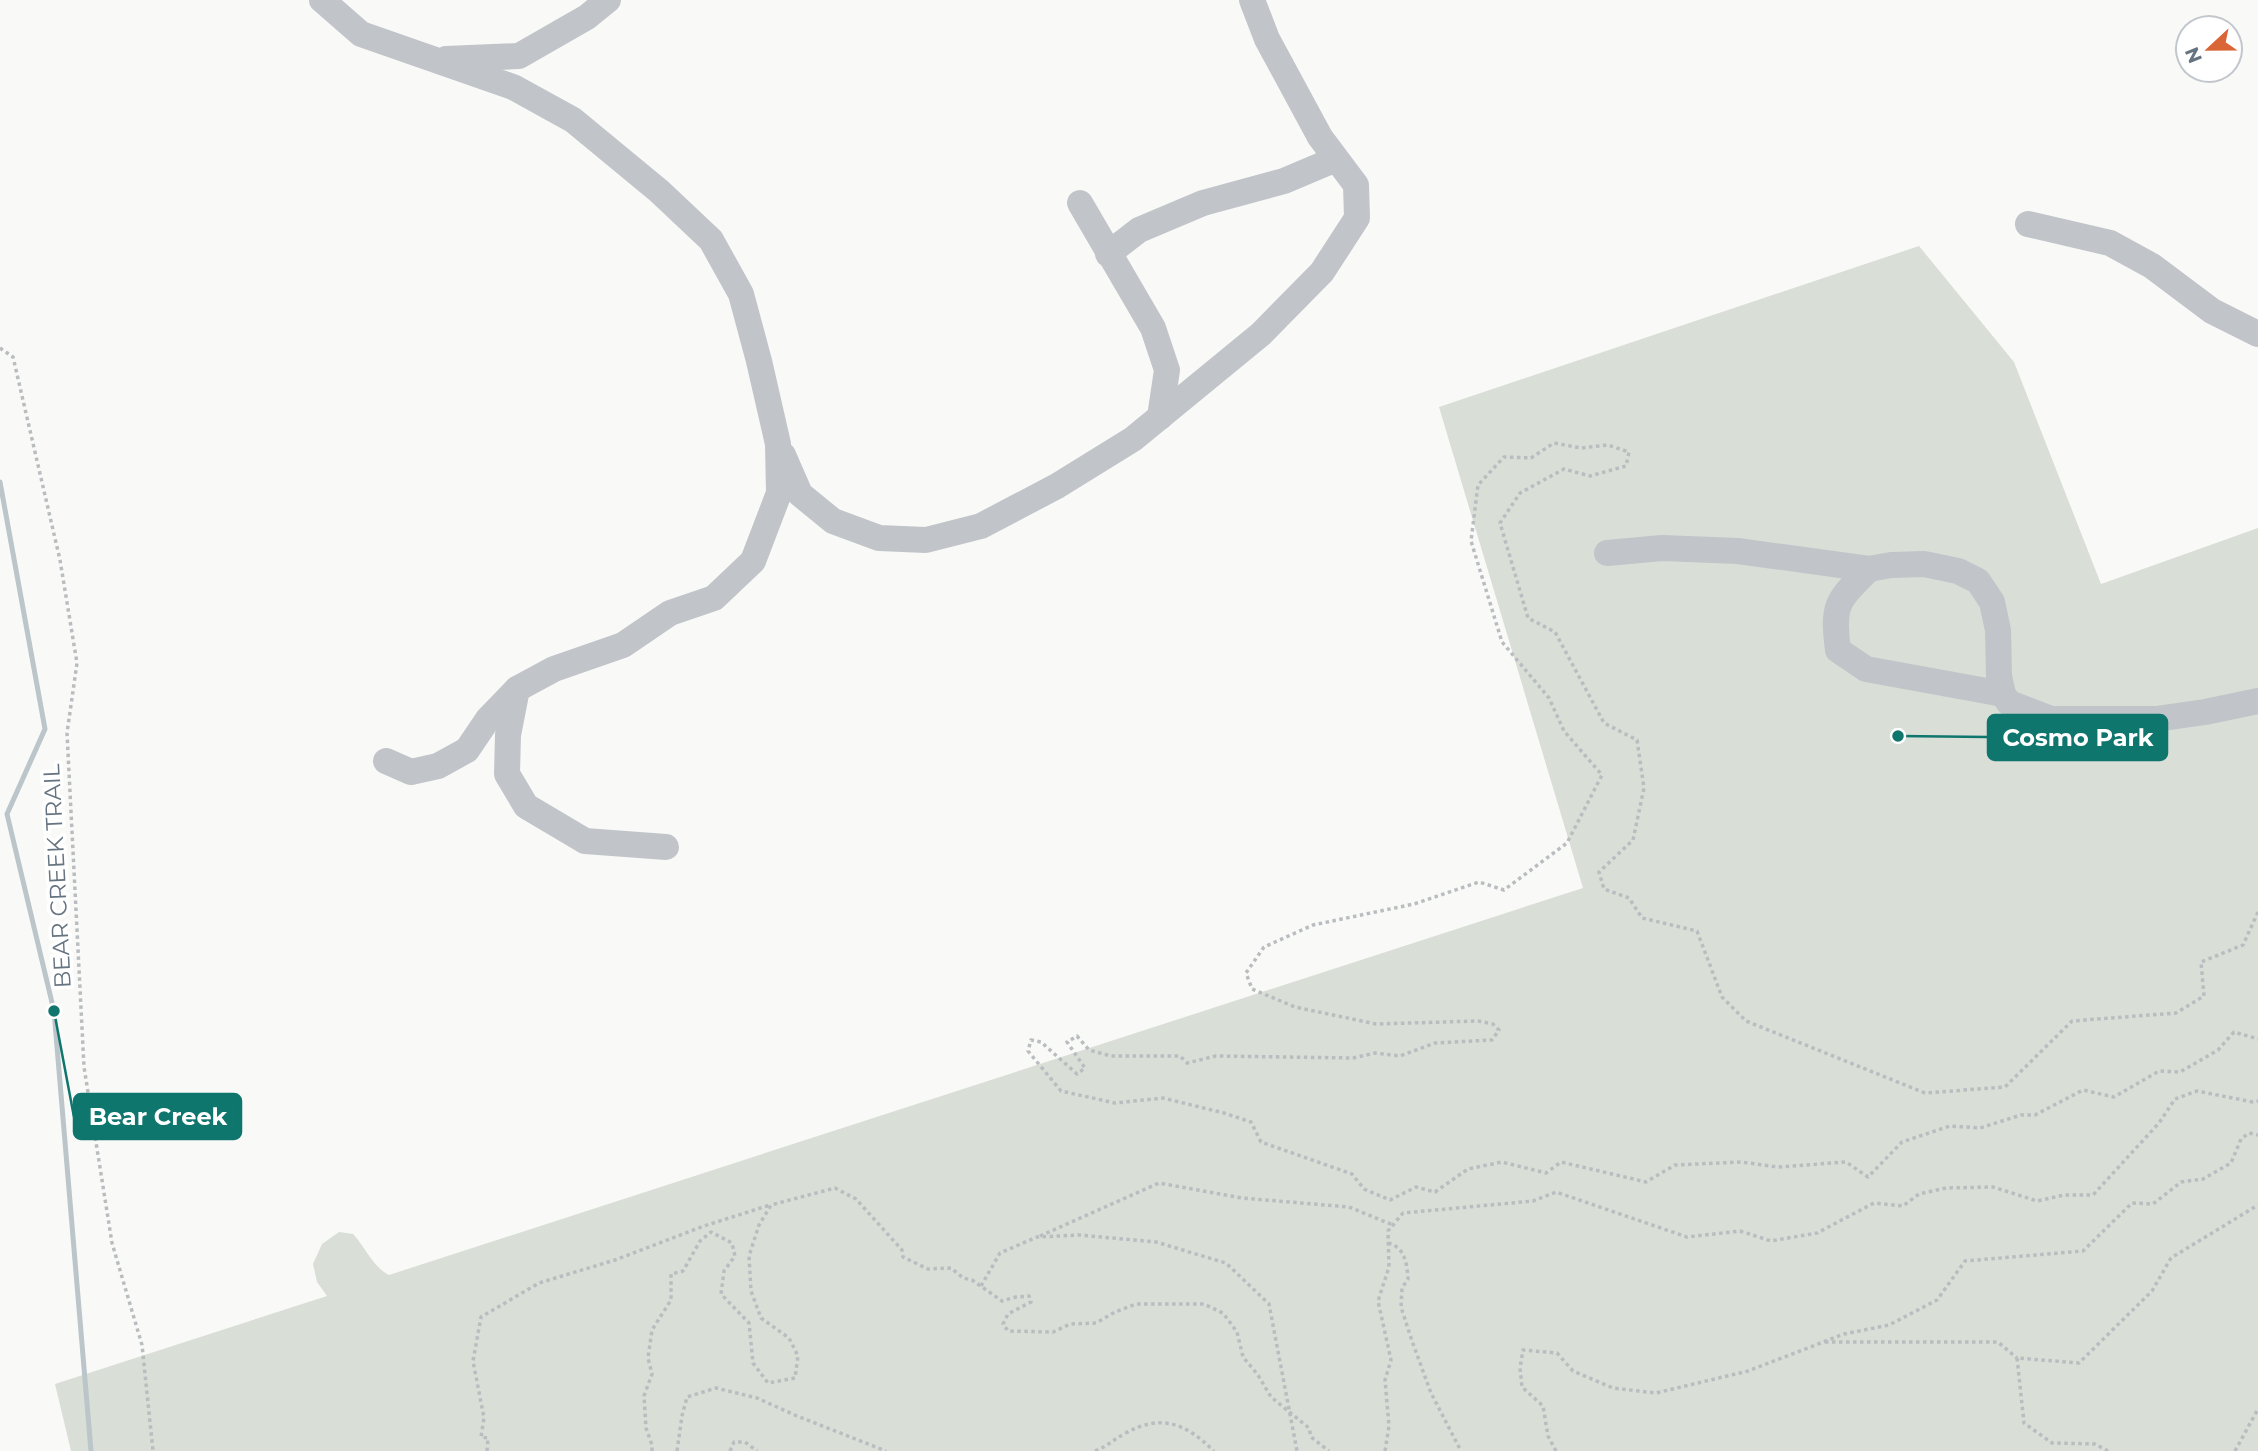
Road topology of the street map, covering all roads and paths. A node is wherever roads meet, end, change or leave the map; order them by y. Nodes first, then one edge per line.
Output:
1 (322, 0) edge
2 (608, 0) edge
3 (1252, 0) edge
4 (431, 59) junction
5 (1336, 159) junction
6 (1080, 203) dead end
7 (2028, 224) dead end
8 (1108, 254) junction
9 (2258, 334) edge
10 (0, 348) edge
11 (1160, 417) junction
12 (778, 444) junction
13 (1607, 553) dead end
14 (1869, 569) junction
15 (517, 689) junction
16 (2003, 694) junction
17 (2258, 701) edge
18 (386, 761) dead end
19 (666, 847) dead end
20 (2258, 912) edge
21 (2258, 1039) edge
22 (2258, 1101) edge
23 (2258, 1135) edge
24 (771, 1205) junction
25 (2258, 1205) edge
26 (1393, 1225) junction
27 (1037, 1237) junction
28 (1388, 1243) junction
29 (981, 1286) junction
30 (1823, 1342) junction
31 (2017, 1358) junction
32 (2258, 1409) edge
33 (1289, 1410) junction
34 (153, 1451) edge
35 (487, 1451) edge
36 (652, 1451) edge
37 (677, 1451) edge
38 (730, 1451) edge
39 (757, 1451) edge
40 (886, 1451) edge
41 (1095, 1451) edge
42 (1214, 1451) edge
43 (1297, 1451) edge
44 (1329, 1451) edge
45 (1385, 1451) edge
46 (1461, 1451) edge
47 (1556, 1451) edge
48 (2108, 1451) edge
49 (2235, 1451) edge

1 - 4 lane
2 - 4 lane
3 - 5 lane
4 - 12 lane
5 - 8 lane
5 - 11 lane
6 - 8 lane
7 - 9 lane
8 - 11 lane
10 - 34 path, BEAR CREEK TRAIL
11 - 12 lane
12 - 15 lane
13 - 14 lane
14 - 16 lane
14 - 16 lane
15 - 18 lane
15 - 19 lane
16 - 17 lane
20 - 21 path
22 - 26 path
23 - 30 path
24 - 29 path
24 - 35 path
24 - 36 path
25 - 31 path
26 - 27 path
26 - 28 path
27 - 29 path
27 - 33 path
28 - 45 path
28 - 46 path
29 - 33 path
30 - 31 path
30 - 47 path
31 - 48 path
32 - 49 path
33 - 43 path
33 - 44 path
37 - 40 path
38 - 39 path
41 - 42 path

